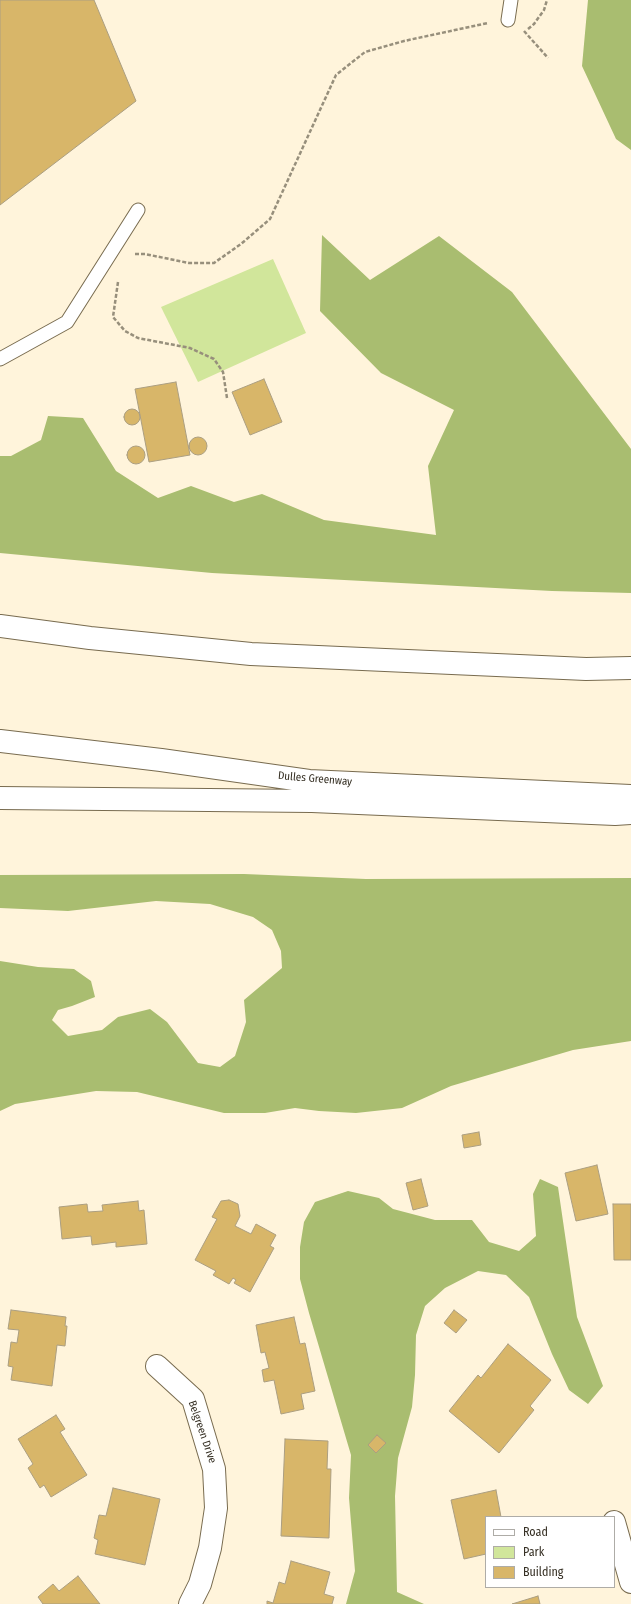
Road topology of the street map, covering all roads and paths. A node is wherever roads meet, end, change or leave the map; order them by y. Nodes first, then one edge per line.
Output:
1 (511, 0) edge
2 (547, 0) edge
3 (508, 20) junction
4 (524, 32) junction
5 (548, 58) dead end
6 (138, 210) dead end
7 (129, 255) dead end
8 (118, 278) dead end
9 (0, 359) edge
10 (227, 398) dead end
11 (0, 626) edge
12 (631, 668) edge
13 (0, 741) edge
14 (631, 796) edge
15 (0, 798) edge
16 (631, 813) edge
17 (157, 1366) dead end
18 (615, 1526) edge
19 (631, 1582) edge
20 (190, 1604) edge

1 - 3 lane
2 - 4 path
3 - 4 path
3 - 7 path
4 - 5 path
6 - 9 lane
8 - 10 path
11 - 12 main road
13 - 14 main road, Dulles Greenway
15 - 16 main road
17 - 20 main road, Belgreen Drive
18 - 19 main road

